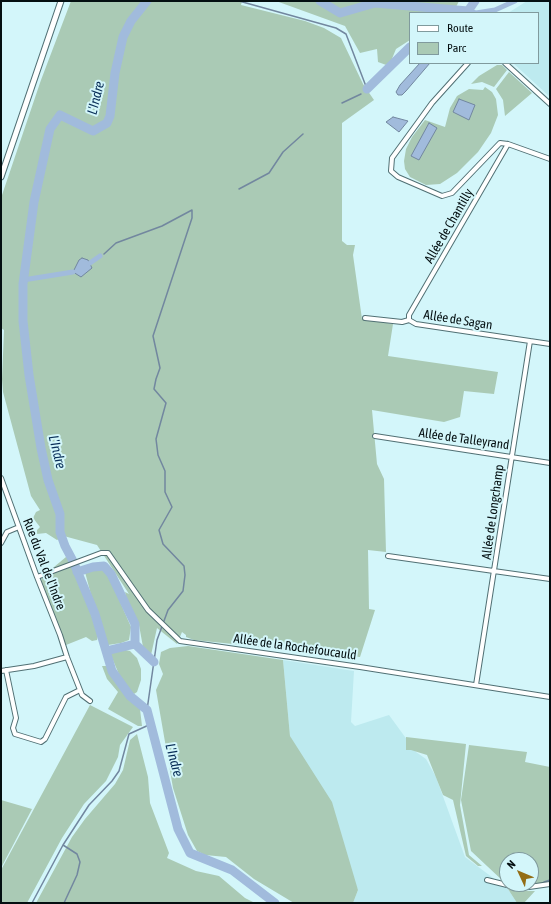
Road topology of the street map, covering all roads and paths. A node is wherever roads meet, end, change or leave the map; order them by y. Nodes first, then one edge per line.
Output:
1 (61, 1) edge
2 (467, 64) edge
3 (506, 64) edge
4 (550, 104) edge
5 (508, 144) junction
6 (550, 159) edge
7 (3, 161) edge
8 (1, 177) edge
9 (365, 318) dead end
10 (409, 320) junction
11 (530, 341) junction
12 (550, 344) edge
13 (375, 436) dead end
14 (511, 456) junction
15 (550, 463) edge
16 (1, 478) edge
17 (19, 527) junction
18 (1, 543) edge
19 (388, 556) dead end
20 (494, 571) junction
21 (37, 577) junction
22 (550, 579) edge
23 (66, 657) junction
24 (3, 670) edge
25 (476, 685) junction
26 (80, 690) junction
27 (550, 697) edge
28 (90, 701) dead end
29 (487, 880) dead end
30 (550, 884) edge

1 - 7 street
2 - 5 street
3 - 4 street
5 - 6 street
5 - 10 street, Allée de Chantilly
7 - 8 street
9 - 10 street, Allée de Sagan
10 - 11 street, Allée de Sagan
11 - 12 street, Allée de Sagan
11 - 14 street, Allée de Longchamp
13 - 14 street, Allée de Talleyrand
14 - 15 street, Allée de Talleyrand
14 - 20 street, Allée de Longchamp
16 - 17 street, Rue du Val de l'Indre
17 - 18 street
17 - 21 street, Rue du Val de l'Indre
19 - 20 street
20 - 22 street
20 - 25 street, Allée de Longchamp
21 - 23 street, Rue du Val de l'Indre
21 - 25 street, Allée de la Rochefoucauld
23 - 24 street
23 - 26 street, Rue du Val de l'Indre
24 - 26 street
25 - 27 street, Allée de la Rochefoucauld
26 - 28 street, Rue du Val de l'Indre
29 - 30 street

